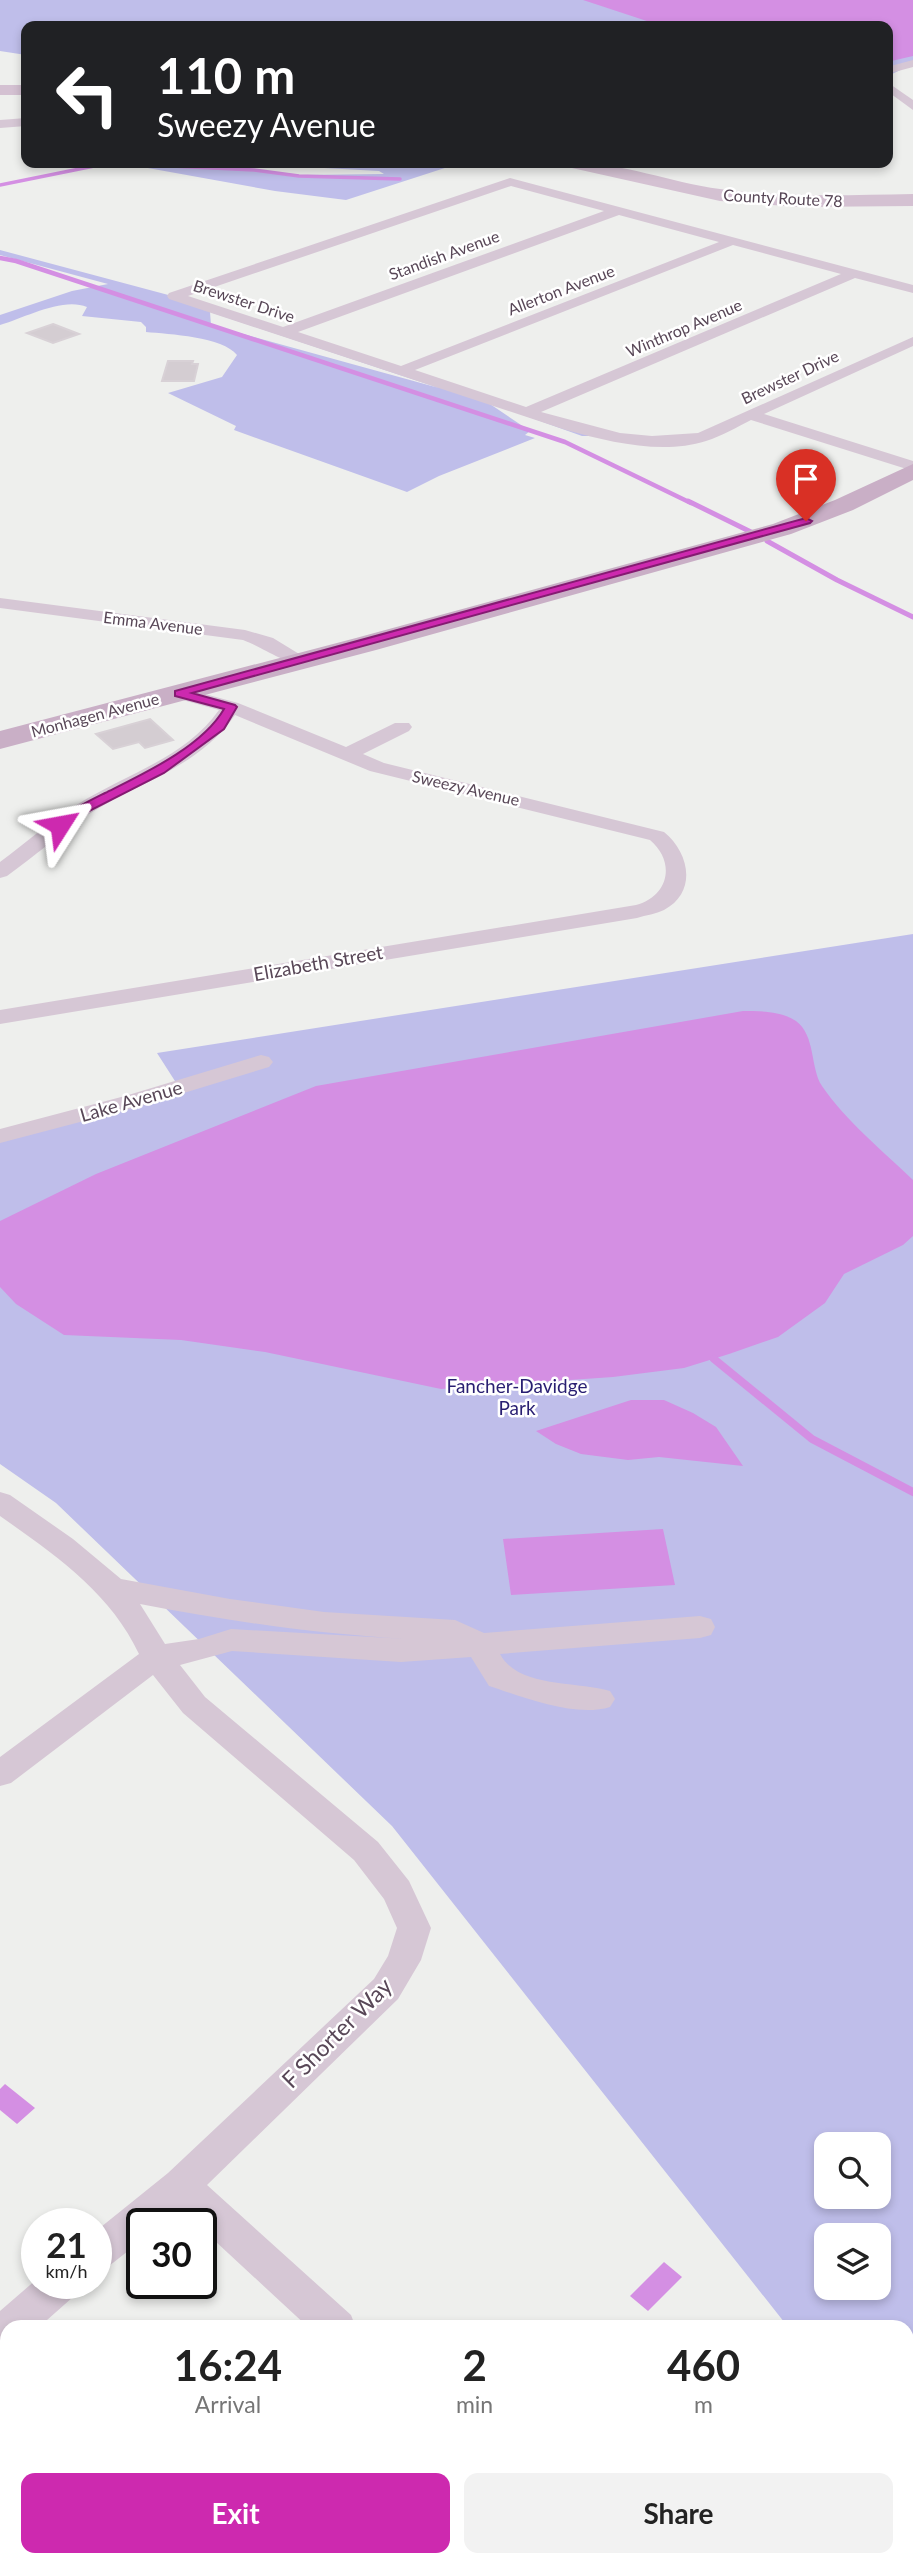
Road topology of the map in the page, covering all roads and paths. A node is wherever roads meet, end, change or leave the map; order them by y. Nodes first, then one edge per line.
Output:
1 (913, 63) edge
2 (893, 69) edge
3 (0, 90) edge
4 (21, 90) edge
5 (893, 90) edge
6 (913, 106) edge
7 (21, 122) edge
8 (0, 124) edge
9 (595, 168) edge
10 (913, 200) edge
11 (617, 211) junction
12 (732, 242) junction
13 (853, 274) junction
14 (913, 289) edge
15 (284, 332) junction
16 (913, 341) edge
17 (403, 370) junction
18 (527, 412) junction
19 (750, 415) junction
20 (913, 469) edge
21 (0, 603) edge
22 (300, 660) junction
23 (179, 693) junction
24 (231, 707) junction
25 (402, 727) dead end
26 (0, 740) edge
27 (345, 755) junction
28 (0, 872) edge
29 (637, 911) joint
30 (0, 1017) edge
31 (261, 1062) dead end
32 (0, 1136) edge
33 (0, 1502) edge
34 (112, 1588) junction
35 (700, 1627) dead end
36 (480, 1645) junction
37 (156, 1657) junction
38 (599, 1699) dead end
39 (0, 1774) edge
40 (181, 2185) junction
41 (112, 2241) edge
42 (42, 2299) edge
43 (17, 2320) edge
44 (328, 2320) edge

1 - 2 street
3 - 4 street
5 - 6 street
7 - 8 street
9 - 10 street, County Route 78
11 - 12 street, Brewster Drive
11 - 15 street, Standish Avenue
11 - 15 street, Brewster Drive
12 - 13 street, Brewster Drive
12 - 17 street, Allerton Avenue
13 - 14 street, Brewster Drive
13 - 18 street, Winthrop Avenue
15 - 17 street, Brewster Drive
16 - 19 street, Brewster Drive
17 - 18 street, Brewster Drive
18 - 19 street, Brewster Drive
19 - 20 street
20 - 22 main road, Monhagen Avenue
21 - 22 street, Emma Avenue
22 - 23 main road, Monhagen Avenue
23 - 24 street, Sweezy Avenue
23 - 26 main road, Monhagen Avenue
24 - 27 street, Sweezy Avenue
24 - 28 street
25 - 27 street
27 - 29 street, Sweezy Avenue
29 - 30 street, Elizabeth Street
31 - 32 street, Lake Avenue
33 - 34 street
34 - 36 street
34 - 37 street
35 - 36 street
36 - 37 street
36 - 38 street
37 - 39 street
37 - 40 street, F Shorter Way
40 - 41 street
40 - 44 street
42 - 43 street

